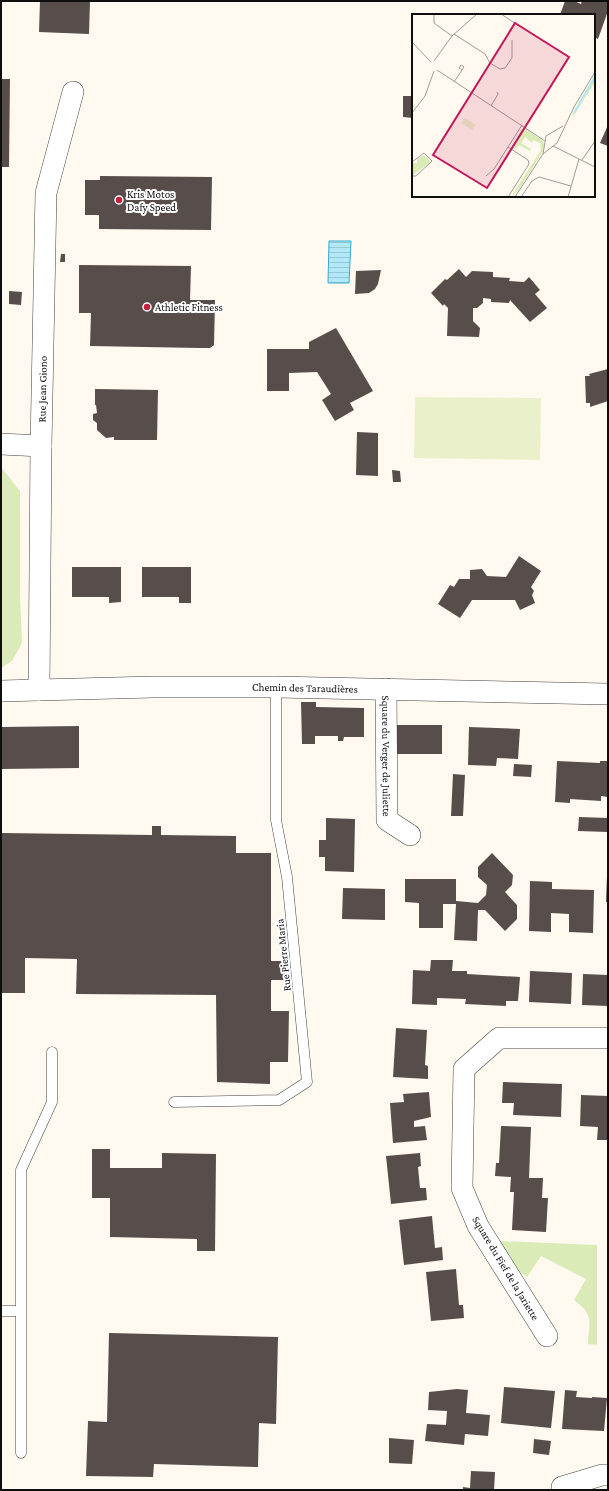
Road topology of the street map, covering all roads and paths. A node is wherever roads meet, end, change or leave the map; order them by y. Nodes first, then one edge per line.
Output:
1 (73, 92) dead end
2 (1, 444) edge
3 (41, 446) junction
4 (276, 688) junction
5 (386, 689) junction
6 (38, 690) junction
7 (1, 691) edge
8 (608, 694) edge
9 (410, 835) dead end
10 (608, 1038) edge
11 (52, 1052) dead end
12 (174, 1102) dead end
13 (1, 1311) edge
14 (21, 1311) junction
15 (547, 1336) dead end
16 (21, 1453) dead end
17 (608, 1475) edge
18 (562, 1487) dead end

1 - 3 street, Rue Jean Giono
2 - 3 street
3 - 6 street, Rue Jean Giono
4 - 5 street, Chemin des Taraudières
4 - 6 street, Chemin des Taraudières
4 - 12 lane, Rue Pierre Maria
5 - 8 street, Chemin des Taraudières
5 - 9 street, Square du Verger de Juliette
6 - 7 street, Chemin des Taraudières
10 - 15 street, Square du Fief de la Jariette
11 - 14 lane
13 - 14 lane
14 - 16 lane
17 - 18 street

